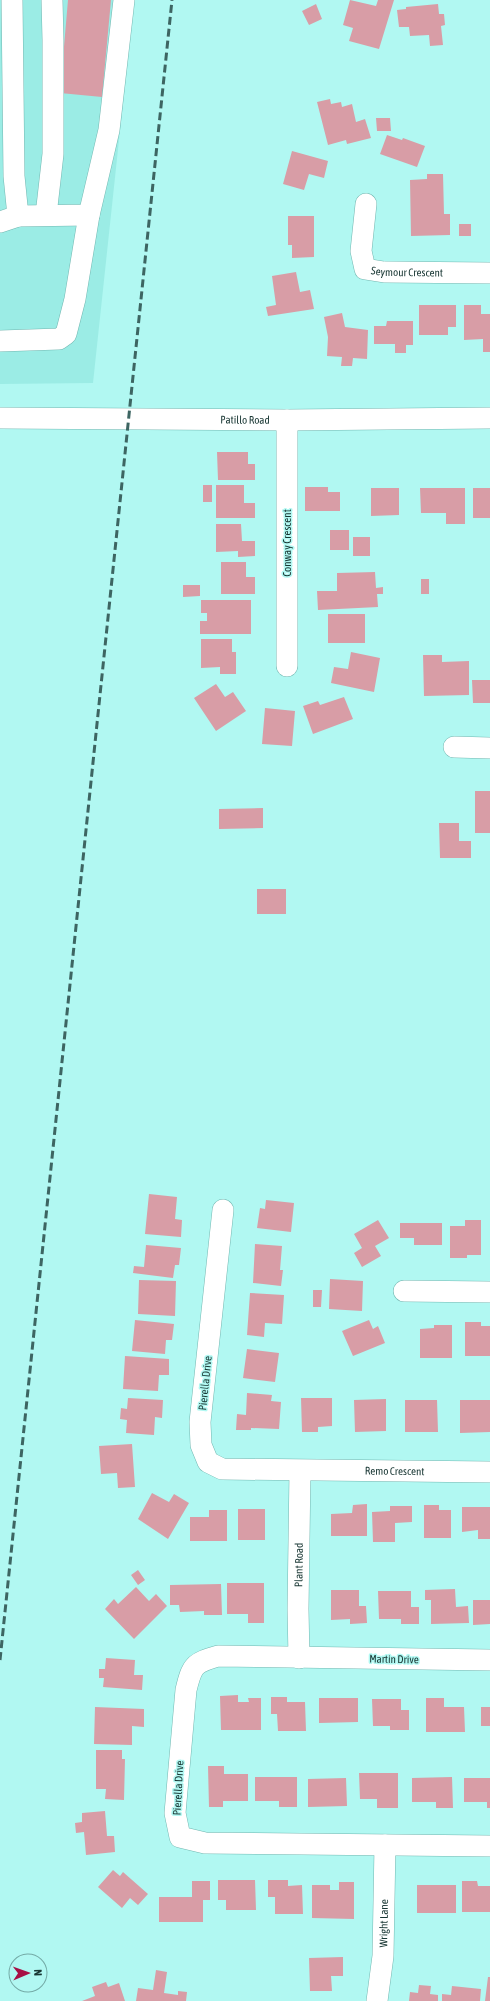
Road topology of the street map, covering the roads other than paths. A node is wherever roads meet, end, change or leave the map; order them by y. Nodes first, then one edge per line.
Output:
1 (12, 0) edge
2 (52, 0) edge
3 (124, 0) edge
4 (366, 204) dead end
5 (46, 215) junction
6 (89, 215) junction
7 (9, 219) edge
8 (490, 273) edge
9 (0, 341) edge
10 (0, 418) edge
11 (490, 418) edge
12 (287, 420) junction
13 (287, 666) dead end
14 (454, 747) dead end
15 (490, 748) edge
16 (223, 1210) dead end
17 (404, 1291) dead end
18 (490, 1292) edge
19 (300, 1471) junction
20 (490, 1472) edge
21 (299, 1658) junction
22 (490, 1660) edge
23 (385, 1845) junction
24 (490, 1846) edge
25 (378, 2001) edge

1 - 7 street
2 - 5 street
3 - 6 street
4 - 8 street, Seymour Crescent
5 - 6 street
5 - 7 street
6 - 9 street
10 - 12 street, Patillo Road
11 - 12 street, Patillo Road
12 - 13 street, Conway Crescent
14 - 15 street
16 - 19 street, Pierella Drive
17 - 18 street
19 - 20 street, Remo Crescent
19 - 21 street, Plant Road
21 - 22 street, Martin Drive
21 - 23 street, Pierella Drive
23 - 24 street
23 - 25 street, Wright Lane

